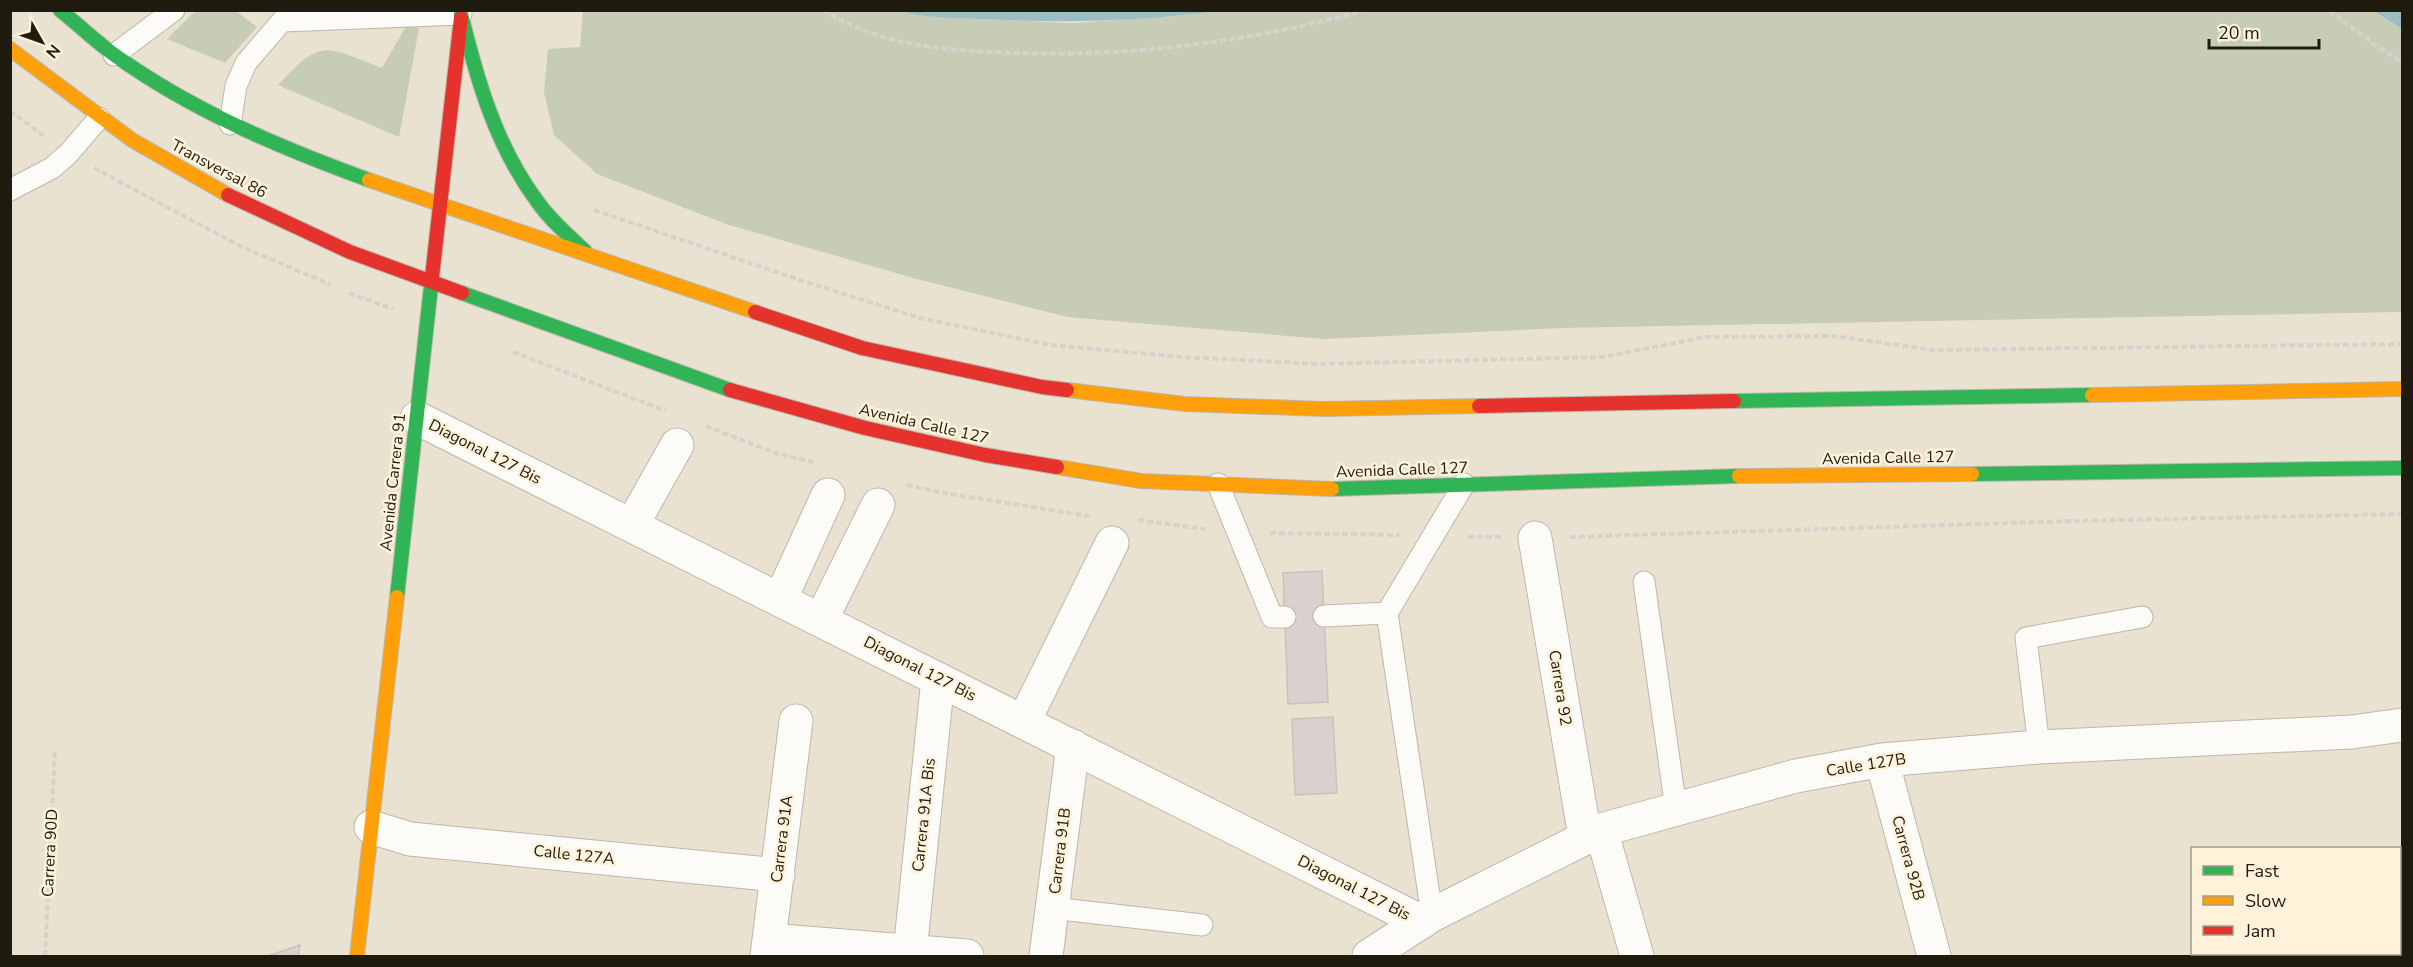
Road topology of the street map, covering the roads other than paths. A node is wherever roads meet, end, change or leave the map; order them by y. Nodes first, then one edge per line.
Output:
1 (60, 10) edge
2 (174, 10) edge
3 (461, 12) edge
4 (277, 16) edge
5 (10, 49) edge
6 (114, 55) junction
7 (99, 118) junction
8 (230, 124) junction
9 (10, 190) edge
10 (440, 206) junction
11 (591, 257) junction
12 (432, 283) junction
13 (2403, 389) edge
14 (417, 418) junction
15 (677, 445) dead end
16 (2403, 468) edge
17 (1218, 484) junction
18 (1464, 484) junction
19 (828, 495) dead end
20 (878, 505) dead end
21 (632, 525) junction
22 (1535, 538) dead end
23 (1112, 543) dead end
24 (1644, 582) dead end
25 (780, 600) junction
26 (1387, 613) junction
27 (1324, 616) dead end
28 (1285, 617) dead end
29 (2142, 618) dead end
30 (821, 620) junction
31 (938, 679) junction
32 (796, 721) dead end
33 (1024, 722) junction
34 (2403, 725) edge
35 (1073, 746) junction
36 (2039, 747) junction
37 (1882, 760) junction
38 (1676, 809) junction
39 (371, 827) junction
40 (1593, 834) junction
41 (778, 875) junction
42 (1052, 908) junction
43 (1202, 925) dead end
44 (1419, 931) edge
45 (768, 948) edge
46 (910, 952) junction
47 (357, 957) edge
48 (967, 957) edge
49 (1046, 957) edge
50 (1369, 957) edge
51 (1636, 957) edge
52 (1934, 957) edge

1 - 6 main road
2 - 6 lane
3 - 4 lane
3 - 10 main road, Avenida Carrera 91
3 - 11 main road
4 - 8 lane
5 - 7 main road, Transversal 86
6 - 8 main road
7 - 9 lane
7 - 12 main road, Transversal 86
8 - 10 main road
10 - 11 main road
10 - 12 main road, Avenida Carrera 91
11 - 13 main road
12 - 14 main road, Avenida Carrera 91
12 - 17 main road, Avenida Calle 127
14 - 21 street, Diagonal 127 Bis
14 - 39 main road, Avenida Carrera 91
15 - 21 street
16 - 18 main road, Avenida Calle 127
17 - 18 main road, Avenida Calle 127
17 - 28 lane
18 - 26 lane
19 - 25 street
20 - 30 street
21 - 25 street, Diagonal 127 Bis
22 - 40 street, Carrera 92
23 - 33 street
24 - 38 lane
25 - 30 street, Diagonal 127 Bis
26 - 27 lane
26 - 44 lane
29 - 36 lane
30 - 31 street, Diagonal 127 Bis
31 - 33 street, Diagonal 127 Bis
31 - 46 street, Carrera 91A Bis
32 - 41 street, Carrera 91A
33 - 35 street, Diagonal 127 Bis
34 - 36 street, Calle 127B
35 - 42 street, Carrera 91B
35 - 44 street, Diagonal 127 Bis
36 - 37 street, Calle 127B
37 - 38 street, Calle 127B
37 - 52 street, Carrera 92B
38 - 40 street, Calle 127B
39 - 41 street, Calle 127A
39 - 47 main road, Avenida Carrera 91
40 - 44 street, Calle 127B
40 - 51 street, Carrera 92
41 - 45 street, Carrera 91A
42 - 43 lane
42 - 49 street, Carrera 91B
44 - 50 street, Calle 127B
45 - 46 street
46 - 48 street

